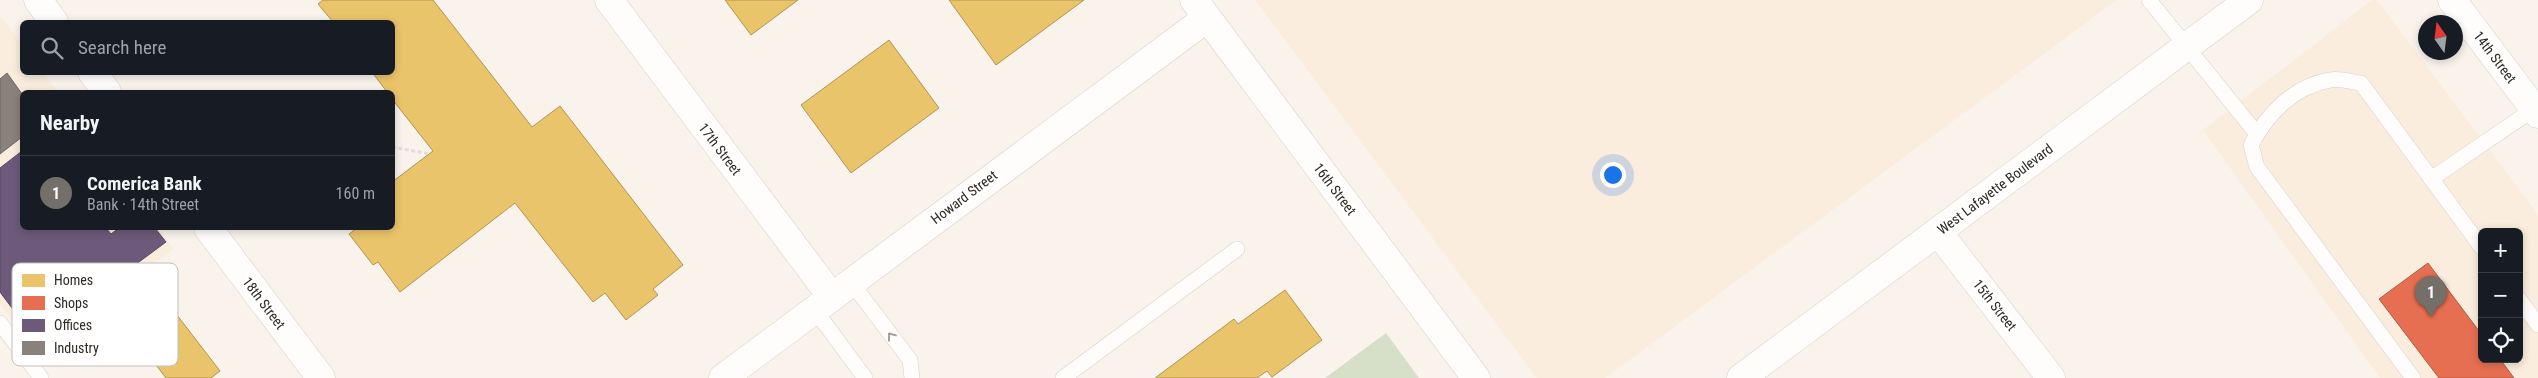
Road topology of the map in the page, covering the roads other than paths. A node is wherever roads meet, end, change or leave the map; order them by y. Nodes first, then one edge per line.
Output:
1 (38, 0) edge
2 (609, 0) edge
3 (2150, 0) edge
4 (2249, 0) edge
5 (2452, 0) edge
6 (1200, 9) edge
7 (53, 20) edge
8 (2187, 46) junction
9 (94, 75) edge
10 (106, 90) edge
11 (2536, 112) edge
12 (2257, 134) junction
13 (2431, 179) junction
14 (209, 230) edge
15 (1938, 232) junction
16 (2478, 243) edge
17 (1237, 249) dead end
18 (832, 296) junction
19 (2523, 304) edge
20 (0, 323) edge
21 (2538, 325) edge
22 (12, 339) edge
23 (32, 366) edge
24 (41, 378) edge
25 (320, 378) edge
26 (723, 378) edge
27 (865, 378) edge
28 (912, 378) edge
29 (1062, 378) edge
30 (1476, 378) edge
31 (1741, 378) edge
32 (2051, 378) edge
33 (2413, 378) edge

1 - 7 street
2 - 18 street, 17th Street
3 - 8 lane
4 - 8 street, West Lafayette Boulevard
5 - 11 street, 14th Street
6 - 18 street, Howard Street
6 - 30 street, 16th Street
8 - 12 lane
8 - 15 street, West Lafayette Boulevard
9 - 10 street
11 - 13 lane
12 - 13 lane
12 - 33 lane
13 - 16 lane
14 - 25 street, 18th Street
15 - 31 street, West Lafayette Boulevard
15 - 32 street, 15th Street
17 - 29 lane
18 - 26 street, Howard Street
18 - 27 lane
28 -> 18 lane
19 - 21 lane
20 - 22 lane
23 - 24 lane

